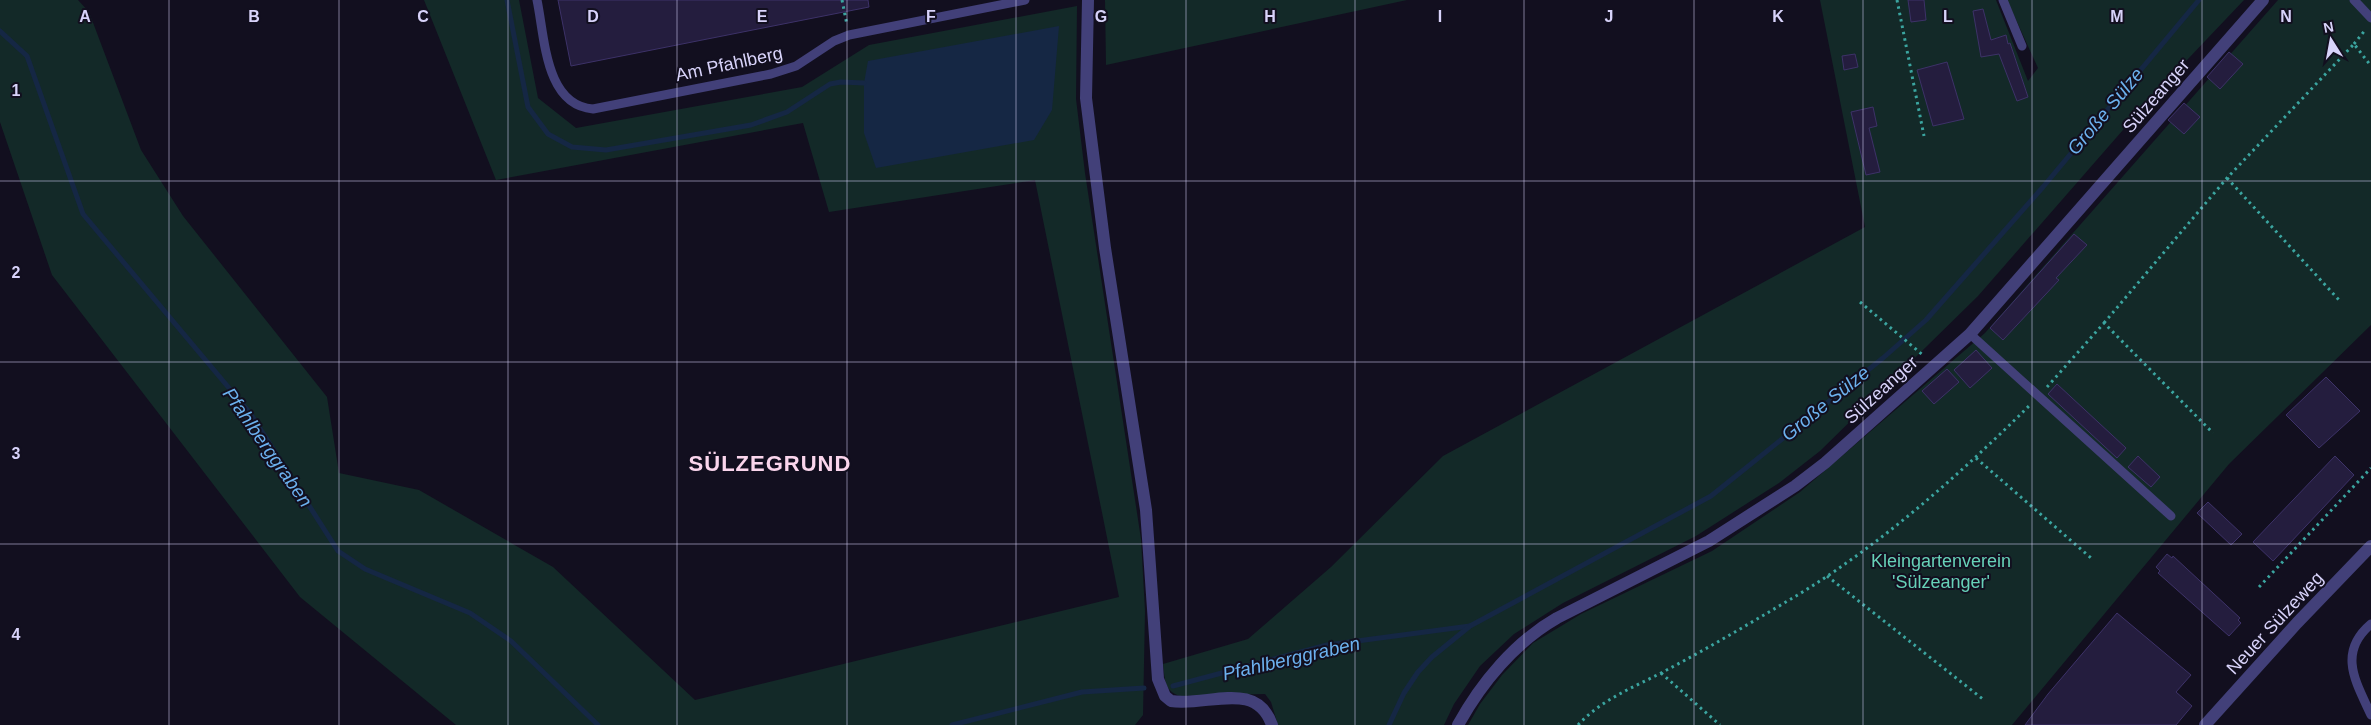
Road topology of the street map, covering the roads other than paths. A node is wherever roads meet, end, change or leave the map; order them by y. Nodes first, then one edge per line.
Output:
1 (537, 0) edge
2 (1025, 0) edge
3 (1088, 0) edge
4 (2004, 0) edge
5 (2263, 0) edge
6 (2354, 0) edge
7 (2371, 18) edge
8 (2022, 46) dead end
9 (1970, 334) junction
10 (2171, 516) dead end
11 (2371, 546) edge
12 (2371, 624) edge
13 (2371, 715) edge
14 (1272, 725) edge
15 (1458, 725) edge
16 (2206, 725) edge

1 - 2 lane, Am Pfahlberg
3 - 14 street
4 - 8 lane
5 - 9 street, Sülzeanger
6 - 7 lane
9 - 10 lane
9 - 15 street, Sülzeanger
11 - 16 street, Neuer Sülzeweg
12 - 13 lane

